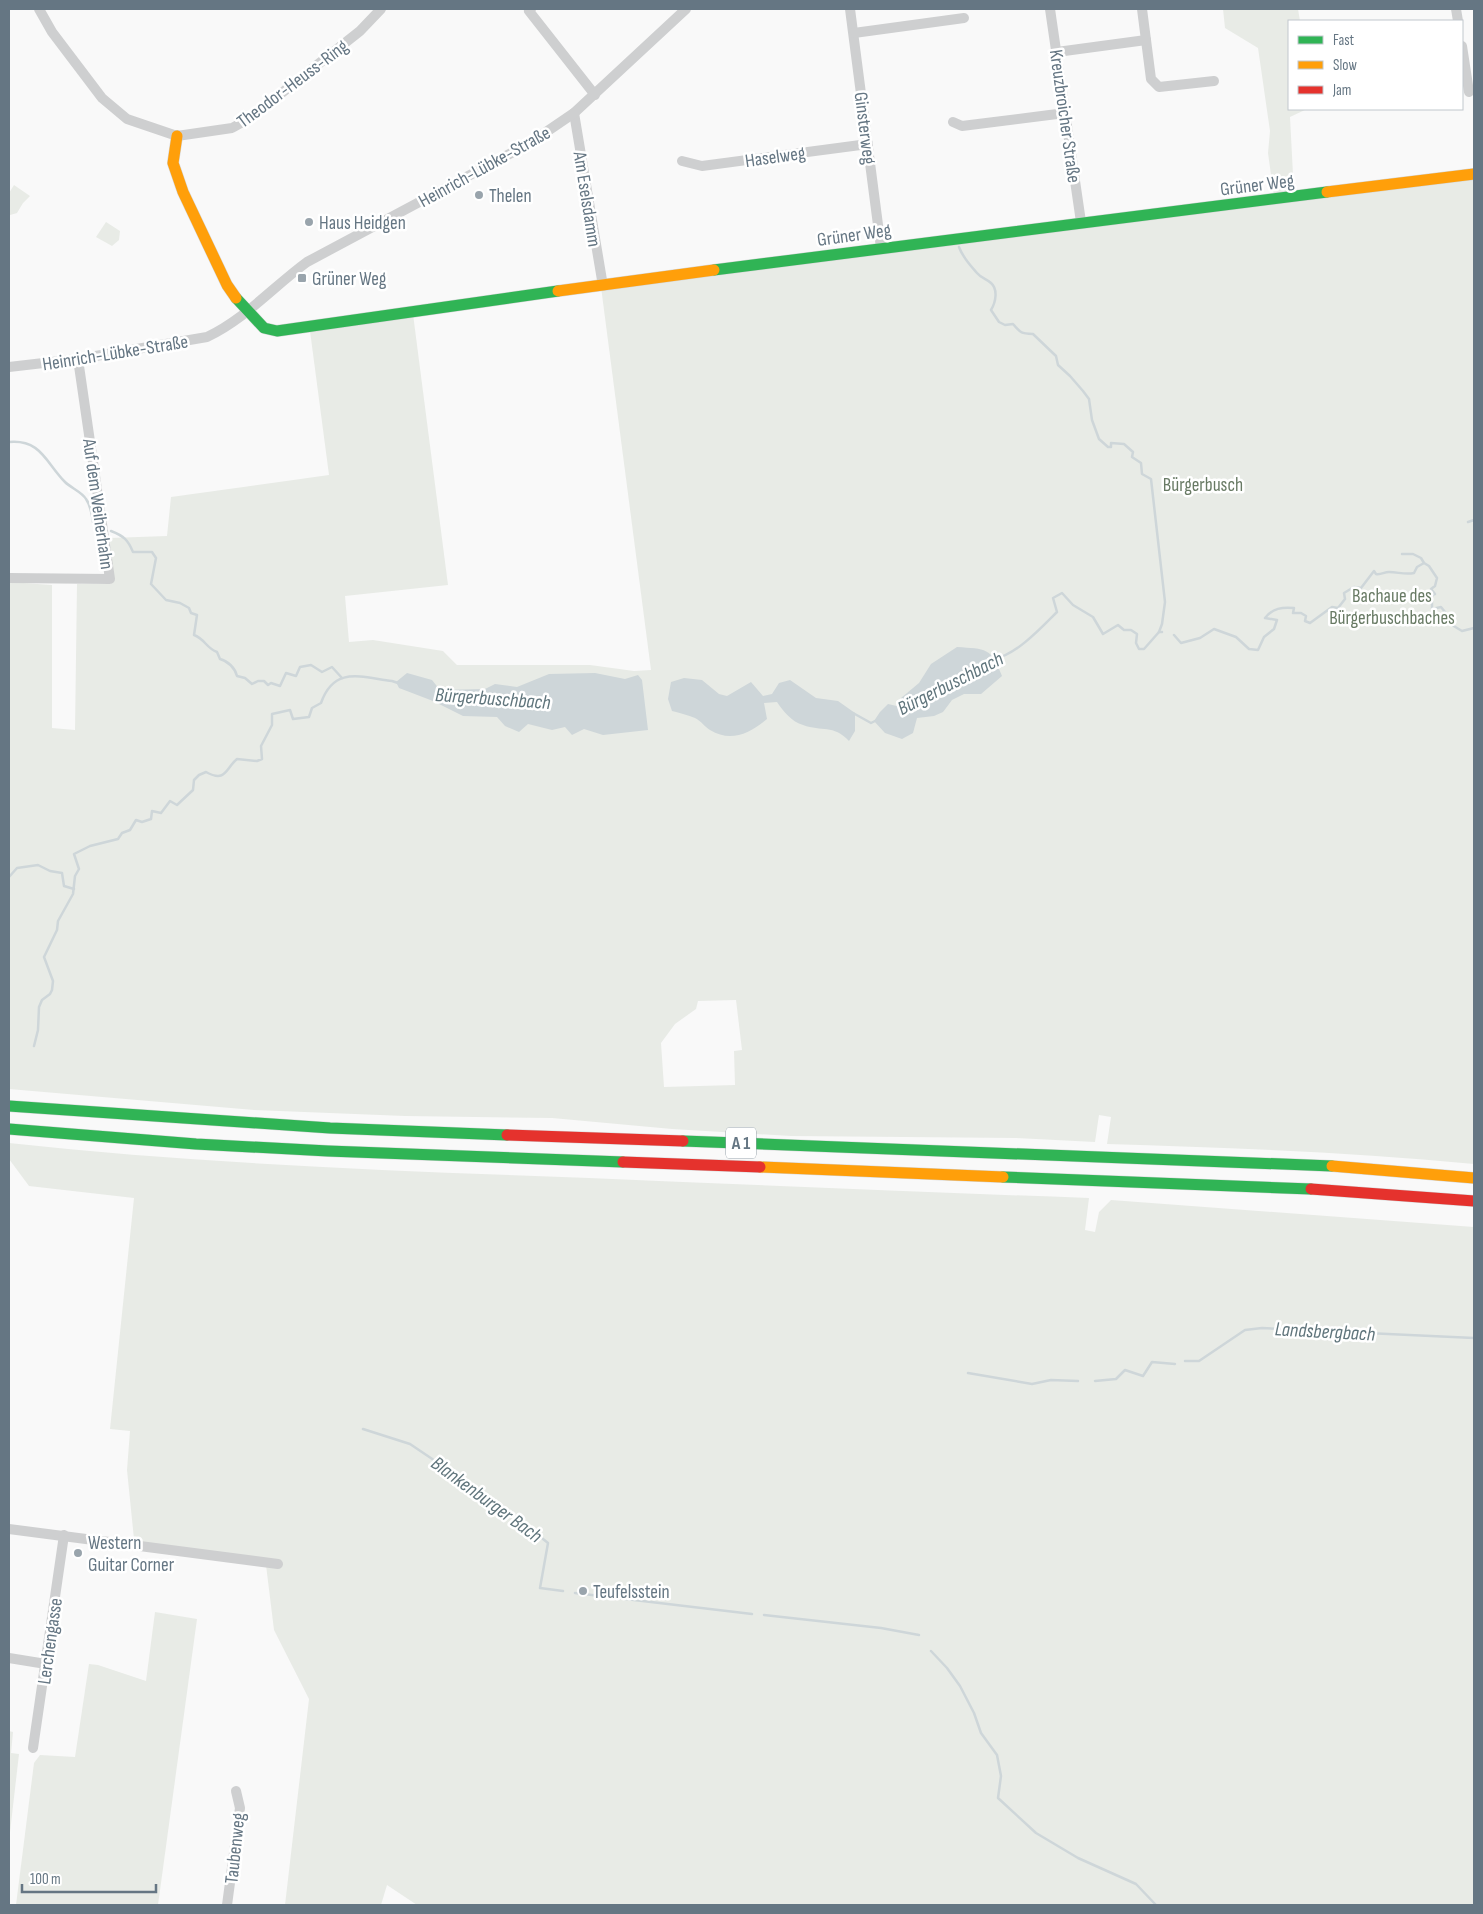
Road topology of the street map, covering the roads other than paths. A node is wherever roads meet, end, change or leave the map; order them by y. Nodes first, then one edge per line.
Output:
1 (39, 9) edge
2 (381, 9) edge
3 (531, 9) edge
4 (686, 9) edge
5 (850, 9) edge
6 (1050, 9) edge
7 (1142, 9) edge
8 (964, 18) dead end
9 (854, 33) junction
10 (1146, 40) junction
11 (1057, 52) junction
12 (1463, 53) edge
13 (1214, 81) dead end
14 (1469, 92) dead end
15 (595, 94) junction
16 (574, 113) junction
17 (1065, 113) junction
18 (953, 122) dead end
19 (177, 136) junction
20 (868, 144) junction
21 (682, 161) dead end
22 (1474, 174) edge
23 (1081, 222) junction
24 (881, 248) junction
25 (603, 286) junction
26 (247, 311) junction
27 (78, 359) junction
28 (9, 367) edge
29 (9, 578) edge
30 (9, 1106) edge
31 (9, 1129) edge
32 (1474, 1178) edge
33 (1474, 1201) edge
34 (9, 1529) edge
35 (64, 1535) junction
36 (278, 1564) dead end
37 (9, 1658) edge
38 (46, 1664) junction
39 (33, 1748) dead end
40 (236, 1791) dead end
41 (227, 1905) edge

1 - 19 street, Theodor-Heuss-Ring
2 - 19 street, Theodor-Heuss-Ring
3 - 15 street
4 - 15 street, Heinrich-Lübke-Straße
5 - 9 street, Ginsterweg
6 - 11 street, Kreuzbroicher Straße
7 - 10 street
8 - 9 street
9 - 20 street, Ginsterweg
10 - 11 street
10 - 13 street
11 - 17 street, Kreuzbroicher Straße
12 - 14 street
15 - 16 street, Heinrich-Lübke-Straße
16 - 25 street, Am Eselsdamm
16 - 26 street, Heinrich-Lübke-Straße
17 - 18 street
17 - 23 street, Kreuzbroicher Straße
19 - 26 main road, Grüner Weg
20 - 21 street, Haselweg
20 - 24 street, Ginsterweg
22 - 23 main road, Grüner Weg
23 - 24 main road, Grüner Weg
24 - 25 main road, Grüner Weg
25 - 26 main road, Grüner Weg
26 - 27 street, Heinrich-Lübke-Straße
27 - 28 street, Heinrich-Lübke-Straße
27 - 29 street, Auf dem Weiherhahn
30 - 32 main road, A 1
31 - 33 main road, A 1
34 - 35 street
35 - 36 street
35 - 38 street, Lerchengasse
37 - 38 street
38 - 39 street, Lerchengasse
40 - 41 street, Taubenweg

